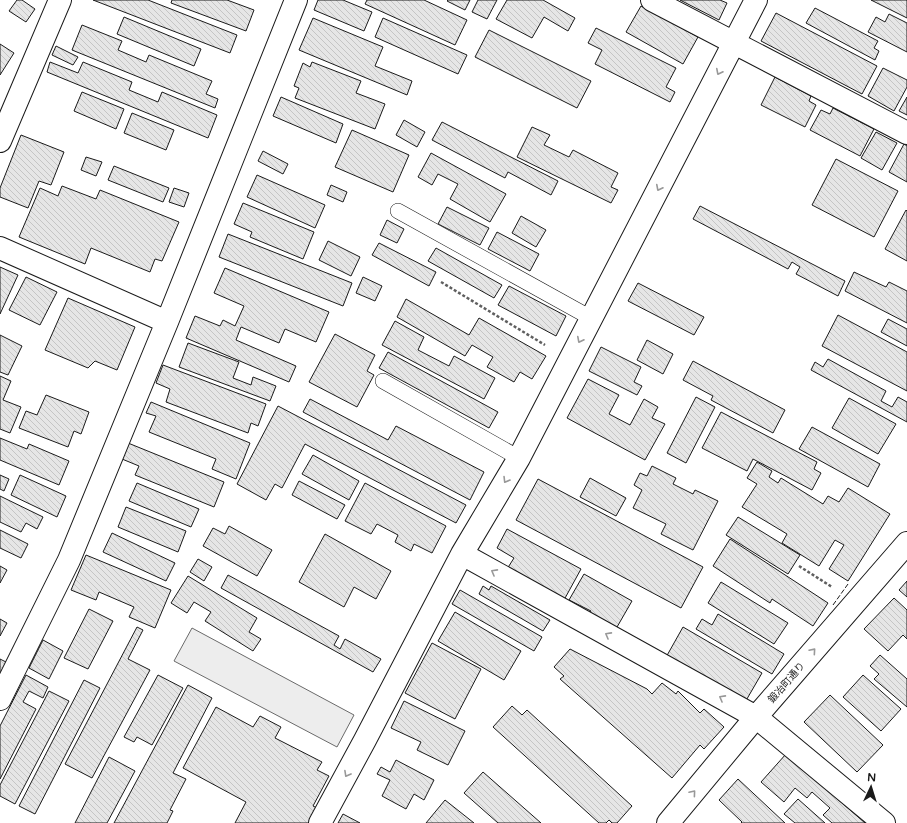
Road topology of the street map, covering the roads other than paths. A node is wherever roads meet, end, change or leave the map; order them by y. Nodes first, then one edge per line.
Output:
1 (60, 0) edge
2 (296, 0) edge
3 (652, 0) edge
4 (756, 0) edge
5 (734, 43) junction
6 (907, 133) edge
7 (0, 141) edge
8 (398, 211) dead end
9 (0, 248) edge
10 (591, 318) junction
11 (167, 322) junction
12 (383, 381) dead end
13 (519, 458) junction
14 (907, 543) edge
15 (462, 554) junction
16 (0, 698) edge
17 (756, 717) junction
18 (320, 823) edge
19 (668, 823) edge
20 (884, 823) edge

1 - 7 street
2 - 11 street
3 - 5 street
4 - 5 street
5 - 6 street
5 -> 10 street
8 - 10 lane
9 - 11 street
10 -> 13 street
11 - 16 street
12 - 13 lane
13 -> 15 street
17 -> 14 street, 鍛冶町通り
17 -> 15 street
15 -> 18 street
19 -> 17 street, 鍛冶町通り
17 - 20 street

